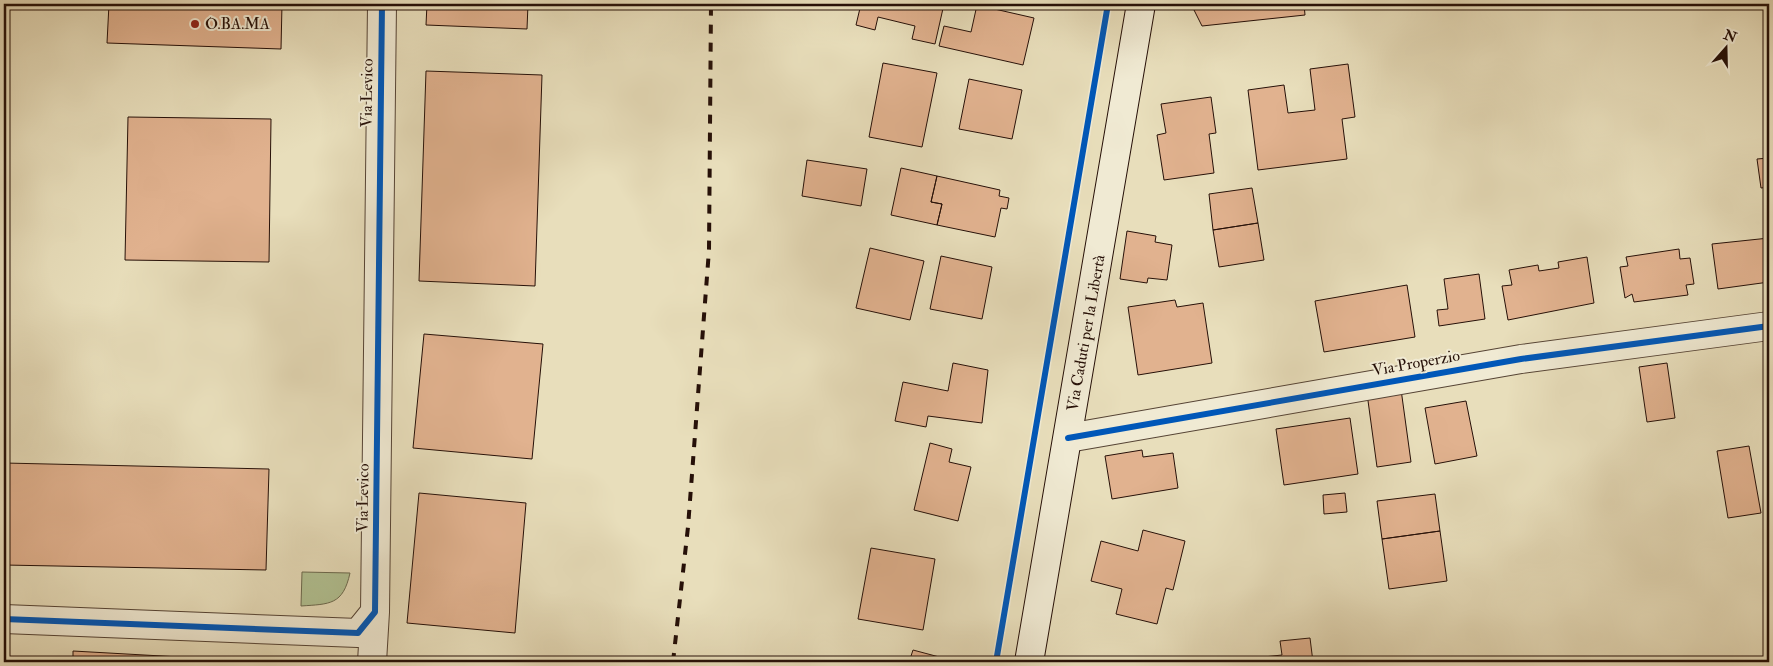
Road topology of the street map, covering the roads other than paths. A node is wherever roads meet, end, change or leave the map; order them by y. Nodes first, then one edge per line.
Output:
1 (382, 4) edge
2 (1141, 4) edge
3 (1769, 326) edge
4 (1068, 438) junction
5 (375, 612) junction
6 (4, 619) edge
7 (372, 662) edge
8 (1029, 662) edge

1 - 5 street, Via Levico
2 - 4 street, Via Caduti per la Libertà
3 - 4 street, Via Properzio
4 - 8 street, Via Caduti per la Libertà
5 - 6 street
5 - 7 street, Via Levico

